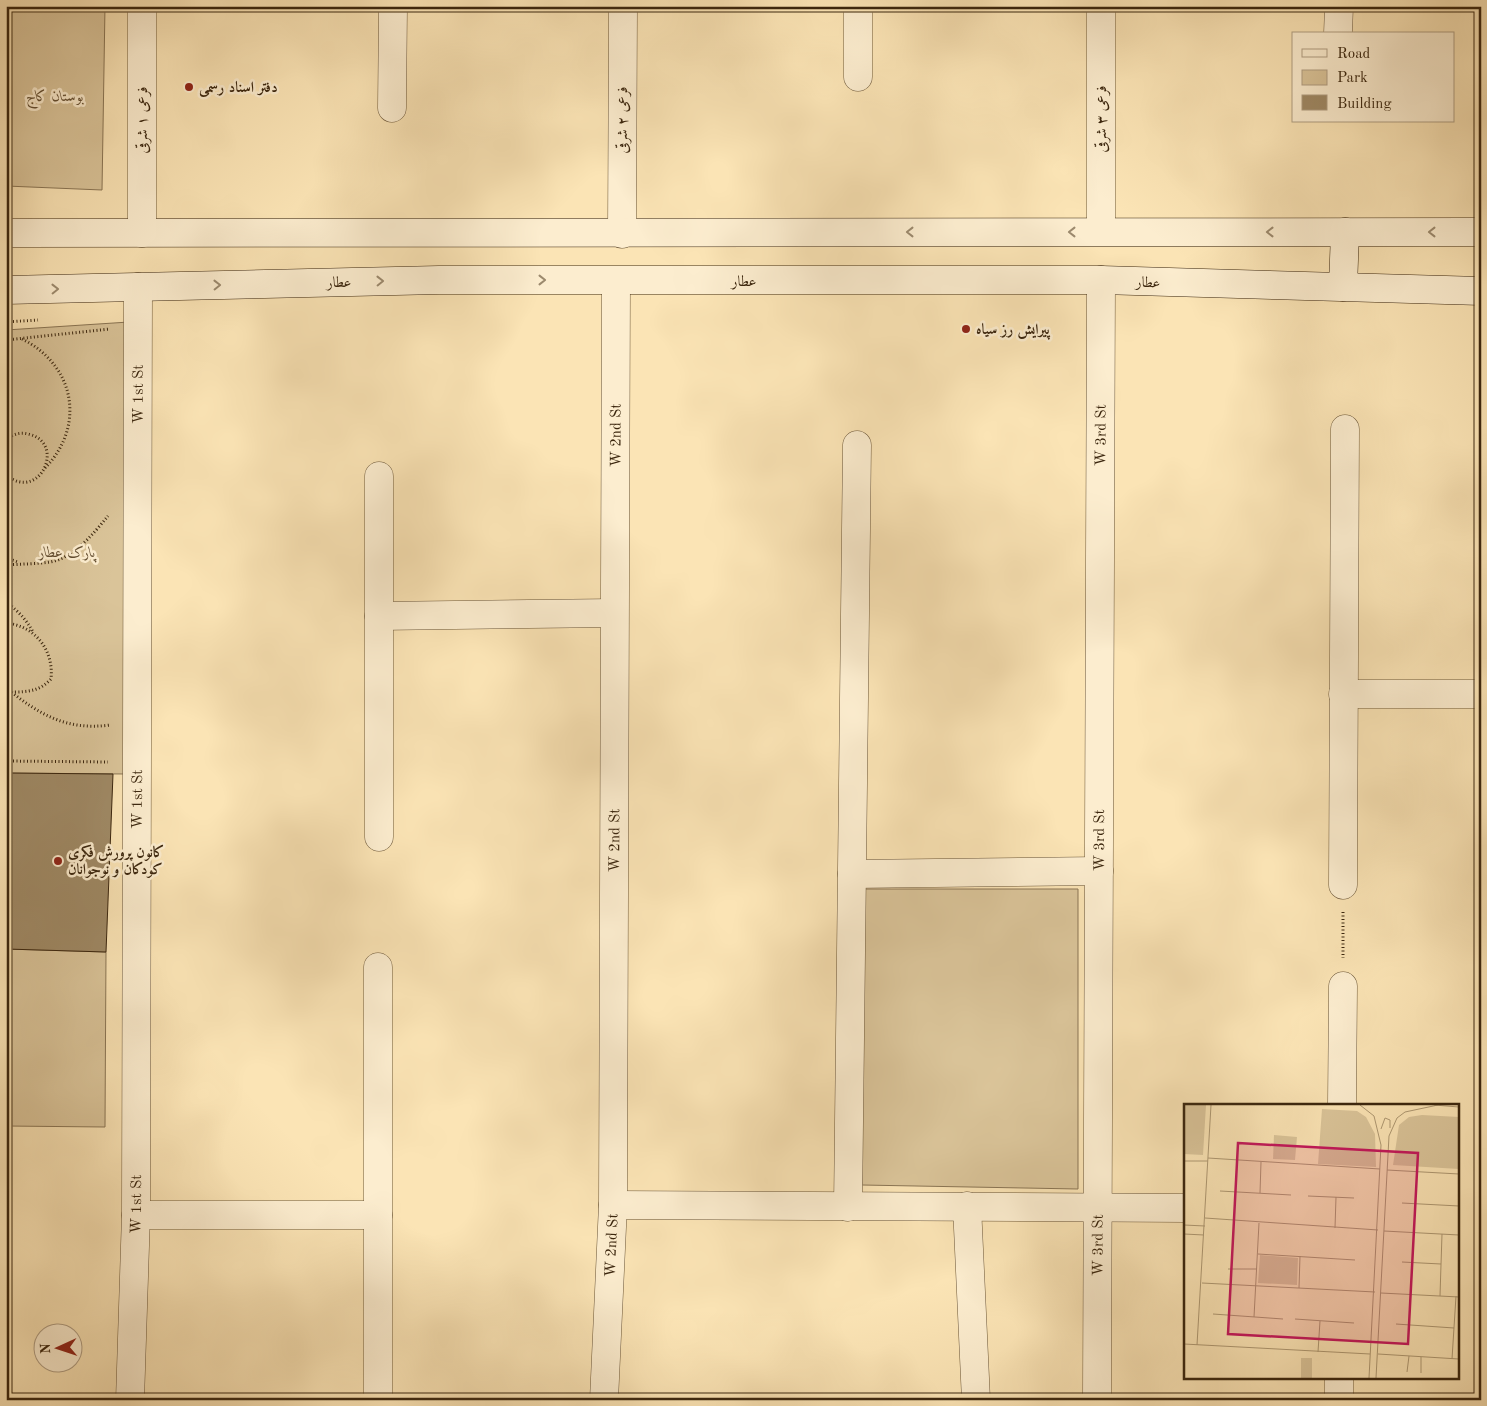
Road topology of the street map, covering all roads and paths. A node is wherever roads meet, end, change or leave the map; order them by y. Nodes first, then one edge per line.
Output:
1 (142, 6) edge
2 (393, 6) edge
3 (623, 6) edge
4 (858, 6) edge
5 (1101, 6) edge
6 (1339, 6) edge
7 (1338, 32) edge
8 (858, 77) dead end
9 (392, 108) dead end
10 (1101, 232) junction
11 (1346, 232) junction
12 (1481, 232) edge
13 (6, 233) edge
14 (142, 233) junction
15 (622, 234) junction
16 (1101, 280) junction
17 (616, 281) junction
18 (138, 287) junction
19 (1343, 287) junction
20 (6, 290) edge
21 (1481, 291) edge
22 (119, 328) dead end
23 (22, 339) junction
24 (6, 340) edge
25 (1345, 429) dead end
26 (6, 440) edge
27 (857, 445) dead end
28 (45, 468) junction
29 (6, 475) edge
30 (379, 476) dead end
31 (114, 509) dead end
32 (6, 558) edge
33 (24, 563) junction
34 (6, 564) edge
35 (6, 602) edge
36 (614, 613) junction
37 (379, 616) junction
38 (6, 623) edge
39 (35, 635) junction
40 (6, 688) edge
41 (12, 692) junction
42 (1344, 694) junction
43 (1481, 694) edge
44 (106, 726) dead end
45 (6, 761) edge
46 (115, 762) dead end
47 (379, 837) dead end
48 (1099, 871) junction
49 (852, 874) junction
50 (1343, 885) joint
51 (378, 968) dead end
52 (1343, 986) joint
53 (1342, 1104) edge
54 (613, 1205) junction
55 (966, 1206) junction
56 (1098, 1206) junction
57 (848, 1207) junction
58 (1184, 1208) edge
59 (136, 1215) junction
60 (378, 1215) junction
61 (1339, 1378) edge
62 (130, 1400) edge
63 (378, 1400) edge
64 (604, 1400) edge
65 (976, 1400) edge
66 (1097, 1400) edge
67 (1339, 1400) edge

1 - 14 street, فرعی ۱ شرقی
2 - 9 street
3 - 15 street, فرعی ۲ شرقی
4 - 8 street
5 - 10 street, فرعی ۳ شرقی
6 - 7 street
11 -> 10 street
10 -> 15 street
12 -> 11 street
11 - 19 street
13 - 14 street
14 - 15 street
16 - 17 street, عطار
16 - 19 street, عطار
16 - 48 street, W 3rd St
18 -> 17 street, عطار
17 - 36 street, W 2nd St
20 -> 18 street, عطار
18 - 59 street, W 1st St
19 - 21 street, عطار
22 - 23 path
23 - 24 path
23 - 28 path
25 - 42 street
26 - 28 path
27 - 49 street
28 - 29 path
30 - 37 street
31 - 33 path
32 - 33 path
33 - 34 path
35 - 39 path
36 - 37 street
36 - 54 street, W 2nd St
37 - 47 street
38 - 39 path
39 - 41 path
40 - 41 path
41 - 44 path
42 - 43 street
42 - 50 street
45 - 46 path
48 - 49 street
48 - 56 street, W 3rd St
49 - 57 street
50 - 52 path
51 - 60 street
52 - 53 street
54 - 57 street
54 - 64 street, W 2nd St
55 - 56 street
55 - 57 street
55 - 65 street
56 - 58 street
56 - 66 street, W 3rd St
59 - 60 street
59 - 62 street, W 1st St
60 - 63 street
61 - 67 street

